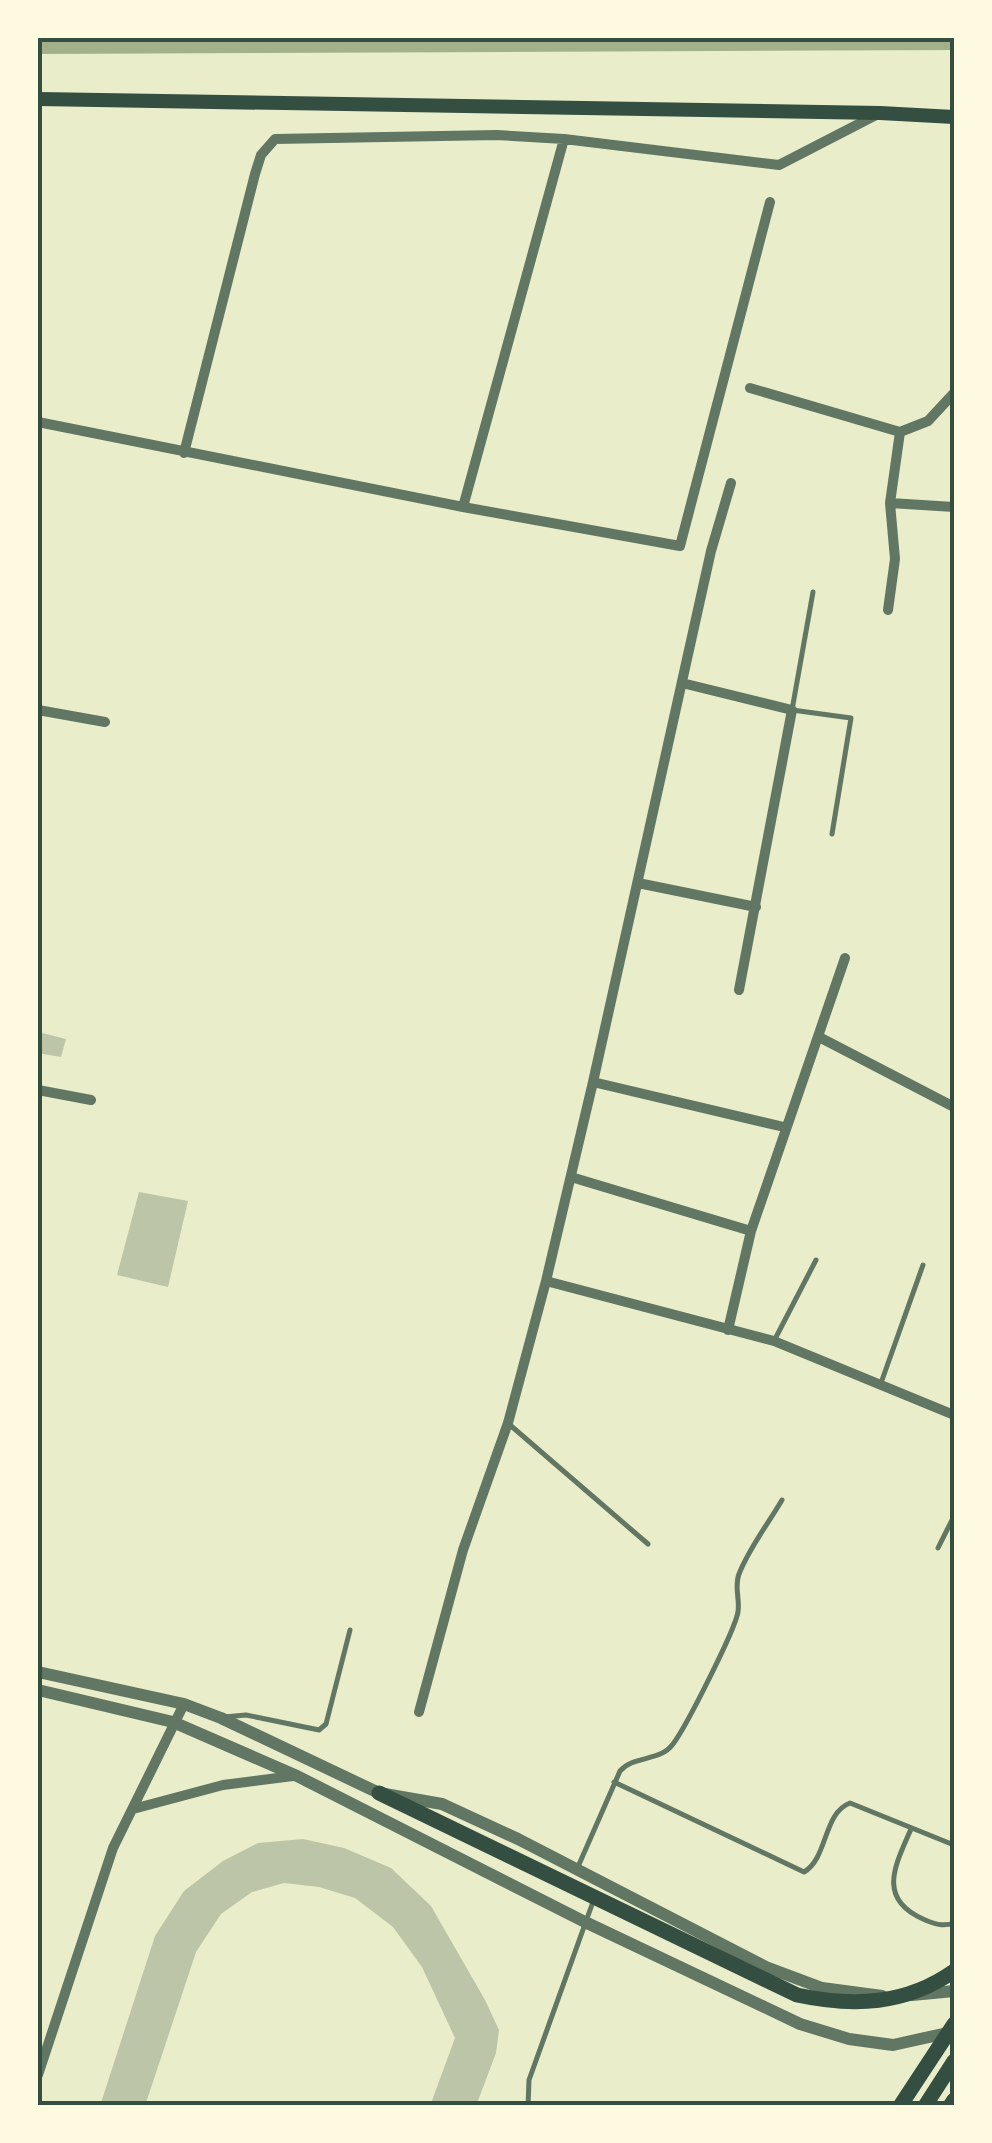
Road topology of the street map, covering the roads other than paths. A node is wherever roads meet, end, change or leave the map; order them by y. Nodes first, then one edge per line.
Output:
1 (38, 99) edge
2 (880, 113) junction
3 (954, 117) edge
4 (564, 139) junction
5 (770, 202) dead end
6 (750, 388) dead end
7 (954, 393) edge
8 (38, 422) edge
9 (900, 432) junction
10 (184, 453) junction
11 (731, 482) dead end
12 (890, 503) junction
13 (463, 507) junction
14 (954, 507) edge
15 (813, 592) dead end
16 (888, 610) dead end
17 (682, 684) junction
18 (38, 710) edge
19 (792, 710) junction
20 (104, 722) dead end
21 (832, 834) dead end
22 (638, 883) junction
23 (756, 907) junction
24 (845, 958) dead end
25 (739, 990) dead end
26 (819, 1037) junction
27 (593, 1082) junction
28 (38, 1090) edge
29 (92, 1100) dead end
30 (954, 1107) edge
31 (784, 1128) junction
32 (571, 1177) junction
33 (751, 1232) junction
34 (816, 1260) dead end
35 (923, 1265) dead end
36 (546, 1281) junction
37 (728, 1330) junction
38 (774, 1341) junction
39 (881, 1383) junction
40 (954, 1414) edge
41 (508, 1422) junction
42 (782, 1500) dead end
43 (954, 1516) edge
44 (648, 1544) dead end
45 (938, 1548) dead end
46 (350, 1630) dead end
47 (38, 1672) edge
48 (38, 1690) edge
49 (184, 1704) junction
50 (419, 1712) dead end
51 (221, 1718) junction
52 (174, 1722) junction
53 (297, 1776) junction
54 (614, 1782) junction
55 (379, 1793) junction
56 (133, 1808) junction
57 (912, 1829) junction
58 (954, 1845) edge
59 (578, 1870) junction
60 (600, 1882) junction
61 (585, 1922) junction
62 (954, 1922) edge
63 (954, 1970) edge
64 (954, 1992) edge
65 (954, 2032) edge
66 (954, 2061) edge
67 (38, 2075) edge
68 (528, 2106) edge
69 (900, 2106) edge
70 (909, 2106) edge
71 (925, 2106) edge

1 - 2 main road
2 - 3 main road
2 - 4 street
4 - 10 street
4 - 13 street
5 - 13 street
6 - 9 street
7 - 9 street
8 - 10 street
9 - 12 street
10 - 13 street
11 - 17 street
12 - 14 street
12 - 16 street
15 - 19 lane
17 - 19 street
17 - 22 street
18 - 20 street
19 - 21 lane
19 - 23 street
22 - 23 street
22 - 27 street
23 - 25 street
24 - 26 street
26 - 30 street
26 - 31 street
27 - 31 street
27 - 32 street
28 - 29 street
31 - 33 street
32 - 33 street
32 - 36 street
33 - 37 street
34 - 38 lane
35 - 39 lane
36 - 37 street
36 - 41 street
37 - 38 street
38 - 39 street
39 - 40 street
41 - 44 lane
41 - 50 street
42 - 54 lane
43 - 45 lane
46 - 51 lane
47 - 49 street
48 - 52 street
49 - 51 street
49 - 52 street
51 - 55 street
52 - 53 street
52 - 56 street
53 - 56 street
53 - 61 street
54 - 57 lane
54 - 59 lane
55 - 59 street
55 - 63 main road
56 - 67 street
57 - 58 lane
57 - 62 lane
59 - 60 street
60 - 61 lane
60 - 64 street
61 - 65 street
61 - 68 lane
65 - 69 main road
65 - 70 main road
66 - 71 main road

